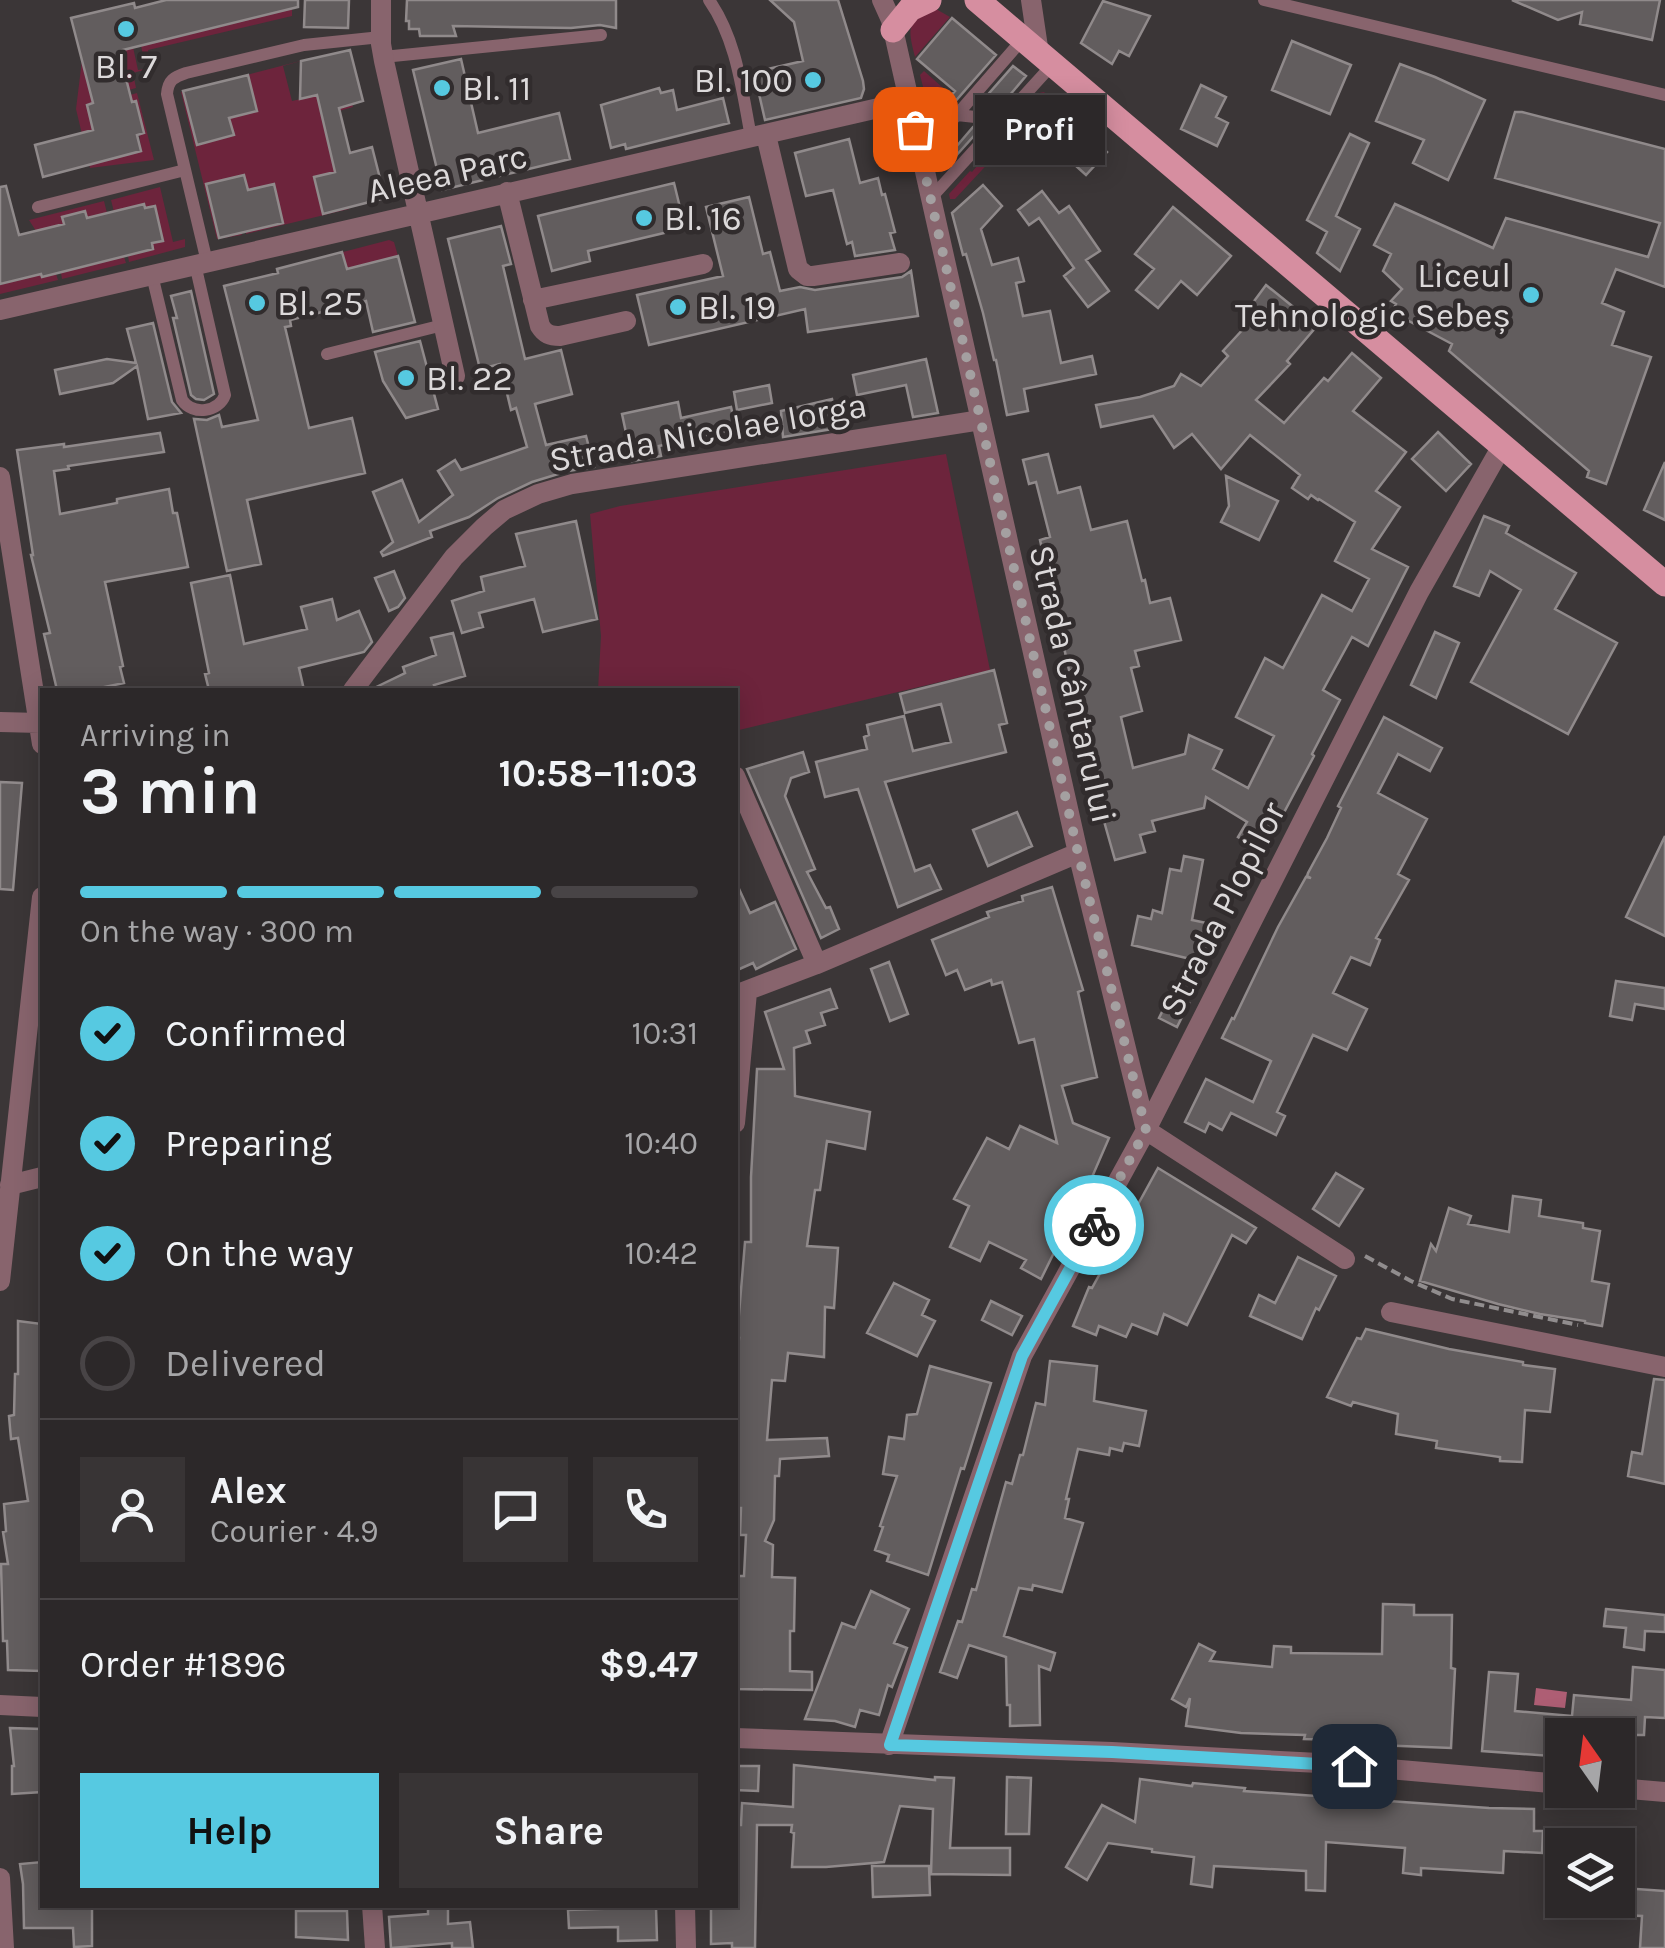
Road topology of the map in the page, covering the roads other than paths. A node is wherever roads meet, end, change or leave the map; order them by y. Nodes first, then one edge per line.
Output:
1 (380, 0) edge
2 (710, 0) edge
3 (882, 0) edge
4 (930, 0) edge
5 (1031, 0) edge
6 (1264, 0) edge
7 (981, 2) edge
8 (895, 17) edge
9 (601, 35) dead end
10 (382, 47) junction
11 (1038, 53) junction
12 (1665, 95) edge
13 (908, 102) junction
14 (956, 116) junction
15 (1003, 120) junction
16 (758, 136) junction
17 (921, 156) junction
18 (186, 170) junction
19 (507, 192) junction
20 (930, 199) junction
21 (38, 207) dead end
22 (417, 213) junction
23 (201, 263) junction
24 (900, 263) dead end
25 (703, 264) dead end
26 (152, 274) junction
27 (533, 300) junction
28 (0, 310) edge
29 (626, 322) dead end
30 (443, 325) junction
31 (327, 354) dead end
32 (456, 376) dead end
33 (981, 420) junction
34 (1502, 446) junction
35 (0, 477) edge
36 (1665, 584) edge
37 (355, 688) edge
38 (0, 722) edge
39 (40, 727) edge
40 (40, 733) edge
41 (738, 783) edge
42 (1078, 853) junction
43 (40, 915) edge
44 (816, 964) junction
45 (741, 994) edge
46 (738, 1058) edge
47 (1146, 1130) junction
48 (40, 1178) edge
49 (10, 1185) junction
50 (3, 1216) edge
51 (1354, 1257) road end
52 (0, 1281) edge
53 (1391, 1312) dead end
54 (1665, 1367) edge
55 (0, 1705) edge
56 (40, 1707) edge
57 (738, 1738) edge
58 (890, 1745) junction
59 (1545, 1783) edge
60 (1635, 1789) edge
61 (1665, 1792) edge
62 (0, 1878) edge
63 (372, 1908) edge
64 (684, 1908) edge
65 (4, 1948) edge
66 (375, 1948) edge
67 (686, 1948) edge

1 - 10 street
2 - 16 lane
3 - 8 street, Strada Cântarului
4 - 8 main road
5 - 11 street
6 - 12 lane
7 - 11 main road
8 - 13 street, Strada Cântarului
9 - 10 lane
10 - 18 lane
10 - 22 street
11 - 14 lane
11 - 15 lane
11 - 34 main road
13 - 16 street, Aleea Parc
13 - 17 street, Strada Cântarului
14 - 15 lane
14 - 17 lane
15 - 20 lane
16 - 19 street, Aleea Parc
16 - 24 street
17 - 20 street, Strada Cântarului
18 - 21 lane
18 - 23 lane
19 - 22 street, Aleea Parc
19 - 27 street
20 - 33 street, Strada Cântarului
22 - 23 street, Aleea Parc
22 - 30 street
23 - 26 street, Aleea Parc
23 - 26 lane
25 - 27 street
26 - 28 street, Aleea Parc
27 - 29 street
30 - 31 lane
30 - 32 street
33 - 37 street, Strada Nicolae Iorga
33 - 42 street, Strada Cântarului
34 - 36 main road
34 - 47 street, Strada Plopilor
35 - 39 street
38 - 40 street
41 - 44 street
42 - 44 street
42 - 47 street, Strada Cântarului
43 - 49 street
44 - 45 street
45 - 46 street
47 - 51 street
47 - 58 street, Strada Plopilor
48 - 49 street
49 - 50 street
50 - 52 street
53 - 54 street
55 - 56 street
57 - 58 street
58 - 59 street
60 - 61 street
62 - 65 street
63 - 66 street
64 - 67 street

